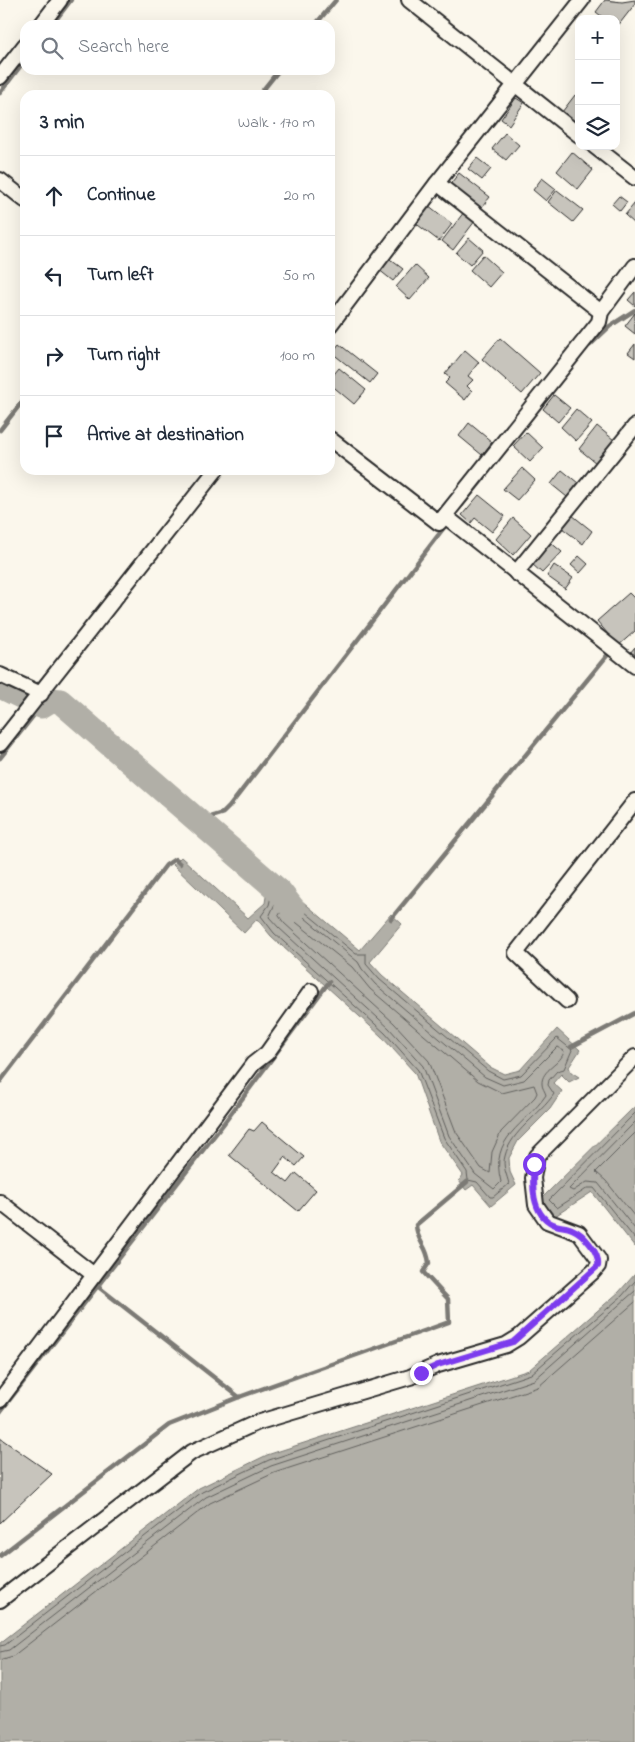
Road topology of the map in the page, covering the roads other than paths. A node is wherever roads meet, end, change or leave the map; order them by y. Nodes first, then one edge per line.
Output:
1 (60, 0) edge
2 (409, 0) edge
3 (582, 0) edge
4 (45, 20) edge
5 (20, 51) edge
6 (0, 77) edge
7 (515, 85) junction
8 (575, 131) edge
9 (599, 150) edge
10 (635, 178) edge
11 (0, 180) edge
12 (437, 183) junction
13 (20, 196) edge
14 (635, 266) edge
15 (602, 312) junction
16 (335, 318) edge
17 (635, 426) edge
18 (335, 444) edge
19 (212, 475) edge
20 (448, 518) junction
21 (516, 573) junction
22 (635, 666) edge
23 (0, 675) edge
24 (36, 699) junction
25 (0, 744) edge
26 (635, 801) edge
27 (311, 991) dead end
28 (567, 1001) dead end
29 (635, 1057) edge
30 (0, 1202) edge
31 (94, 1275) junction
32 (0, 1400) edge
33 (0, 1600) edge

1 - 4 street
2 - 7 street
3 - 7 street
5 - 6 street
7 - 8 street
7 - 12 street
9 - 10 street
11 - 13 street
12 - 15 street
12 - 16 street
14 - 15 street
15 - 20 street
17 - 21 street
18 - 20 street
19 - 24 street
20 - 21 street
21 - 22 street
23 - 24 street
24 - 25 street
26 - 28 street
27 - 31 street
29 - 33 street
30 - 31 street
31 - 32 street

